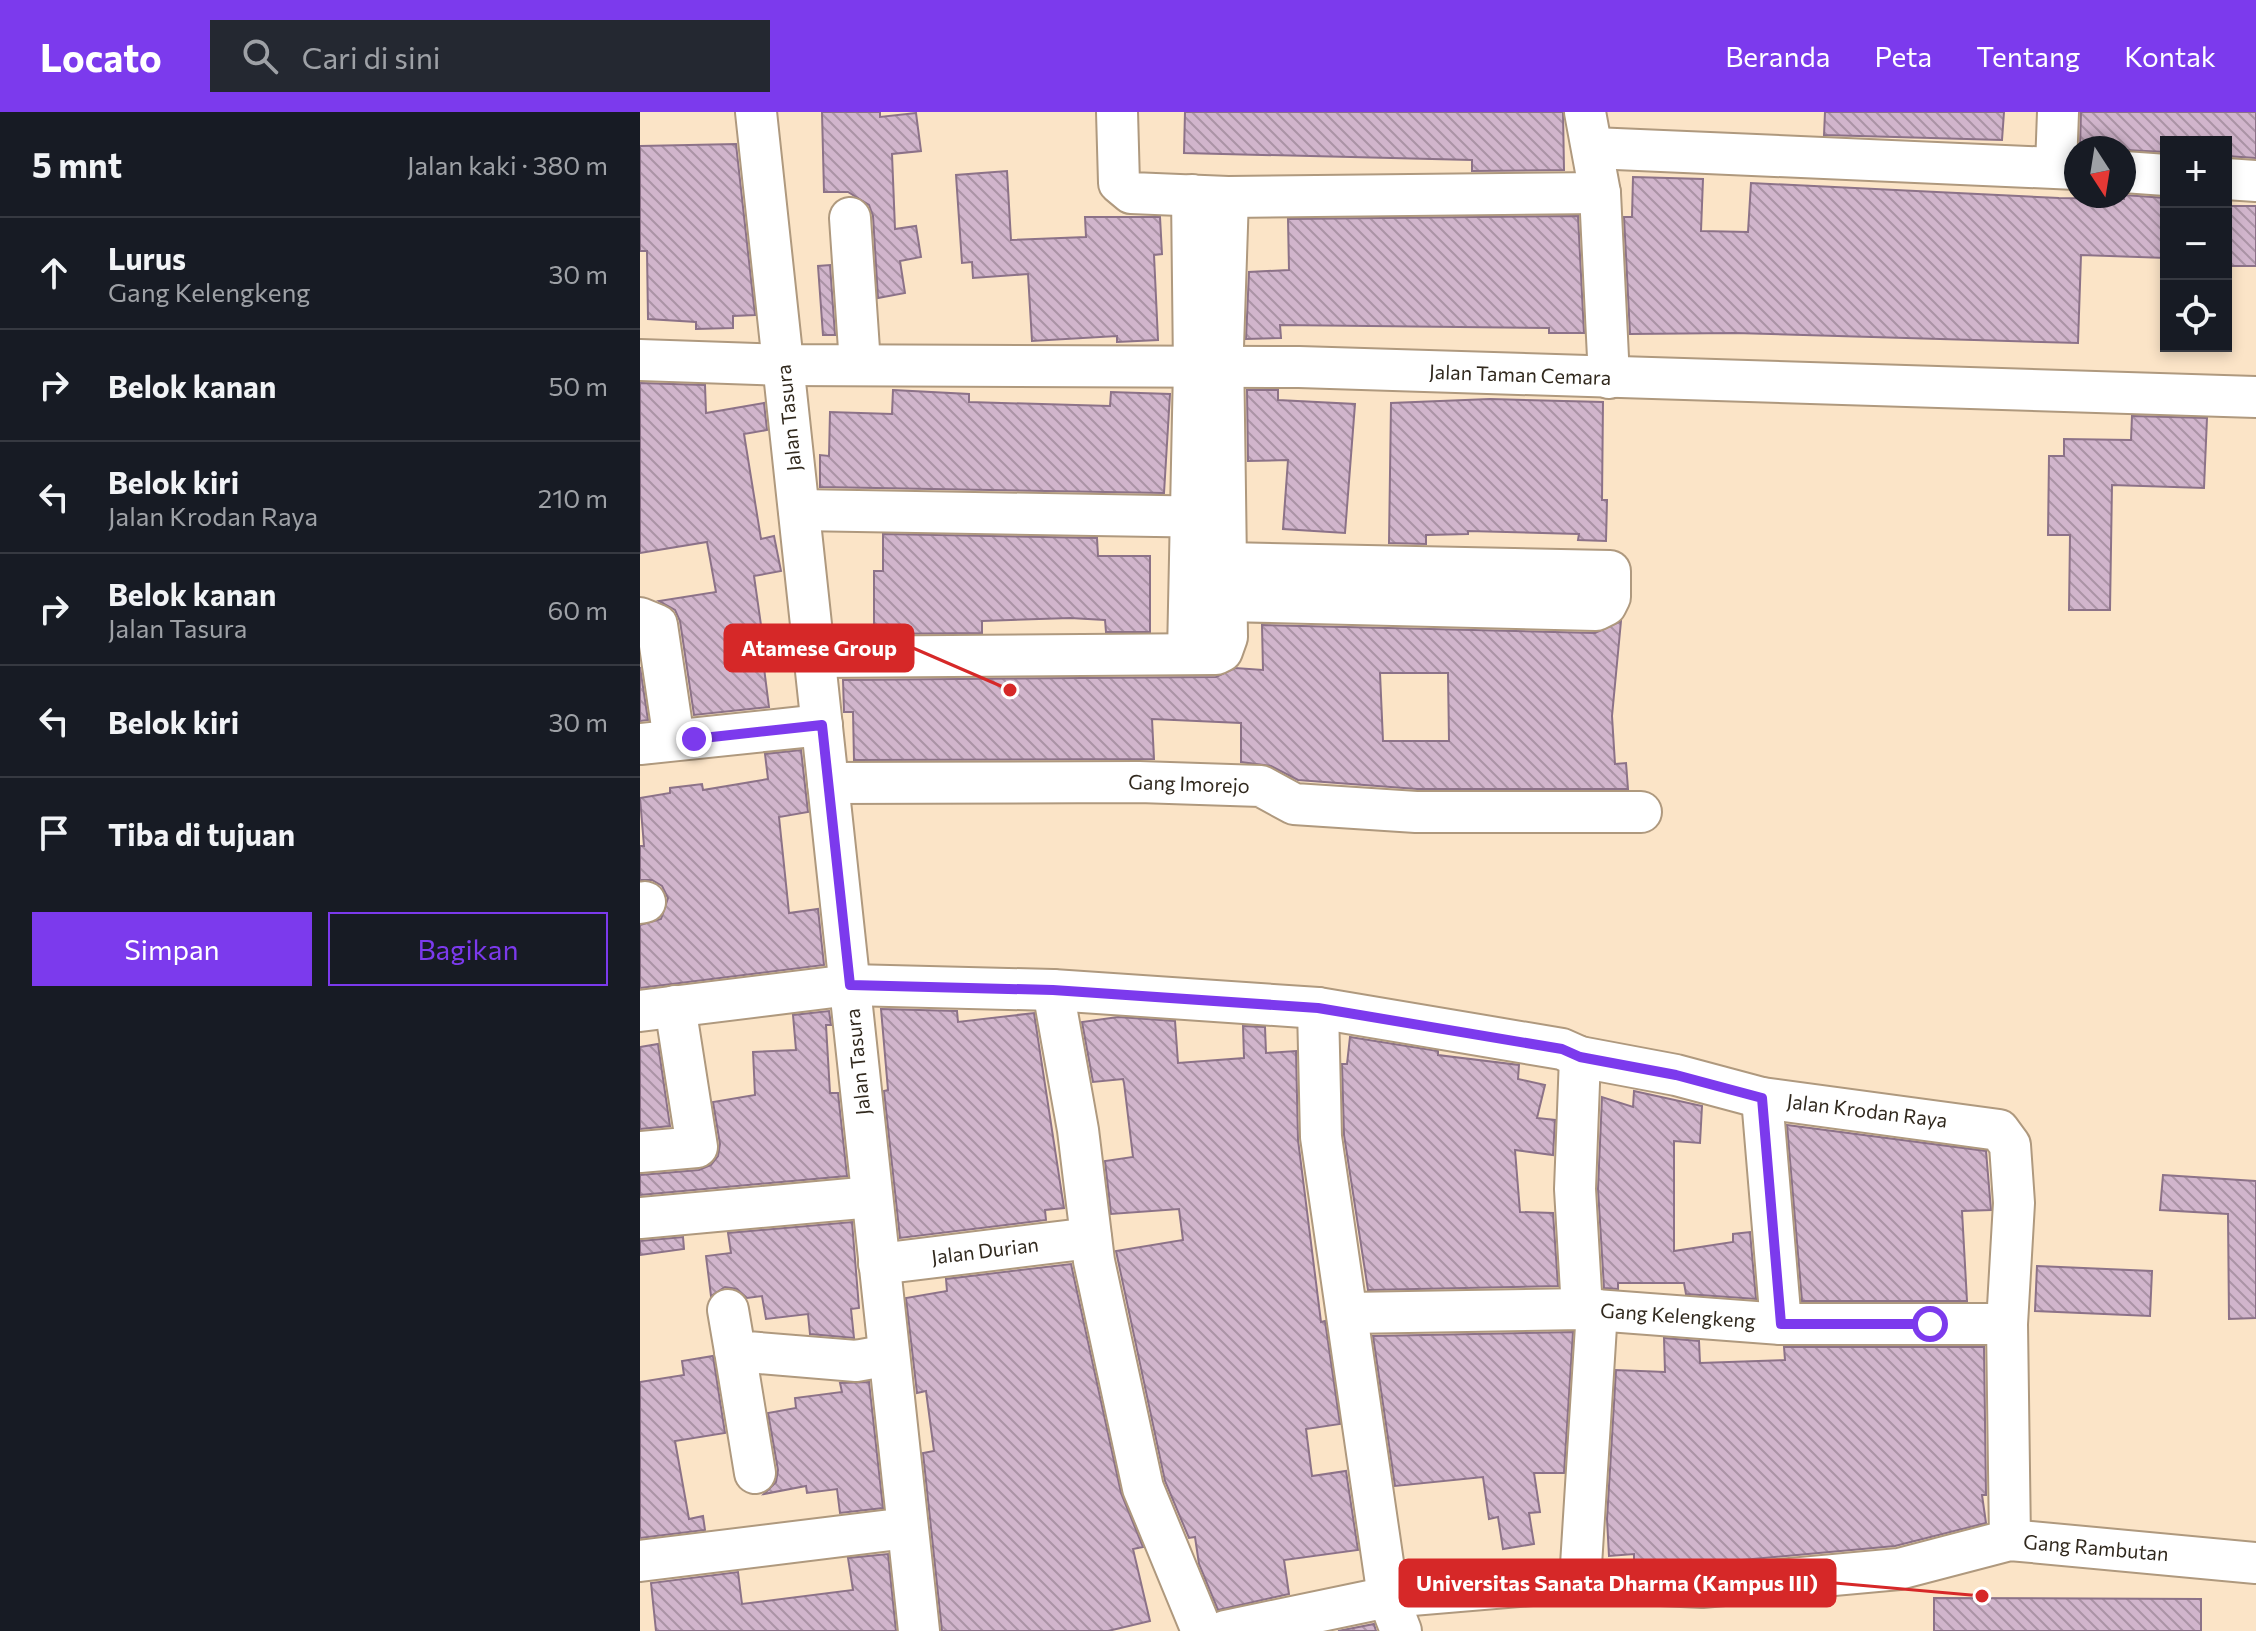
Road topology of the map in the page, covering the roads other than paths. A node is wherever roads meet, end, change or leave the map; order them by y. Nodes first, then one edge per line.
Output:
1 (756, 112) edge
2 (1117, 112) edge
3 (2058, 112) edge
4 (1589, 130) edge
5 (2064, 154) edge
6 (2064, 168) edge
7 (2136, 173) edge
8 (2160, 175) edge
9 (2232, 179) edge
10 (2256, 181) edge
11 (1600, 193) junction
12 (1210, 196) junction
13 (850, 218) dead end
14 (640, 360) edge
15 (860, 364) junction
16 (784, 365) junction
17 (1209, 368) junction
18 (1609, 378) junction
19 (2256, 397) edge
20 (799, 510) junction
21 (1208, 517) junction
22 (1350, 565) junction
23 (1463, 568) junction
24 (1226, 582) junction
25 (1348, 604) junction
26 (1461, 608) junction
27 (640, 618) edge
28 (1188, 654) junction
29 (815, 657) junction
30 (822, 725) junction
31 (657, 742) edge
32 (828, 783) junction
33 (1641, 812) dead end
34 (850, 985) junction
35 (1053, 990) junction
36 (658, 1008) edge
37 (1318, 1008) junction
38 (1580, 1057) junction
39 (1762, 1098) junction
40 (640, 1152) edge
41 (872, 1197) junction
42 (640, 1218) edge
43 (1091, 1238) junction
44 (879, 1264) junction
45 (728, 1310) dead end
46 (1590, 1310) junction
47 (1349, 1313) junction
48 (1781, 1324) junction
49 (2007, 1324) junction
50 (735, 1351) junction
51 (889, 1355) junction
52 (755, 1473) dead end
53 (907, 1528) junction
54 (2010, 1540) junction
55 (640, 1561) edge
56 (2256, 1563) edge
57 (1580, 1581) junction
58 (1395, 1614) edge
59 (919, 1631) edge
60 (1202, 1631) edge
61 (1225, 1631) edge

1 - 16 street, Jalan Tasura
2 - 12 street
3 - 5 street
4 - 6 street
4 - 11 street
7 - 8 street
9 - 10 street
11 - 12 street
11 - 18 street
12 - 17 street
13 - 15 street
14 - 16 street, Jalan Taman Cemara
15 - 16 street, Jalan Taman Cemara
15 - 17 street, Jalan Taman Cemara
16 - 20 street, Jalan Tasura
17 - 18 street, Jalan Taman Cemara
17 - 21 street
18 - 19 street, Jalan Taman Cemara
20 - 21 street
20 - 29 street, Jalan Tasura
21 - 24 street
21 - 28 street
22 - 23 street
22 - 24 street
22 - 25 street
23 - 26 street
23 - 26 street
24 - 25 street
24 - 28 street
25 - 26 street
27 - 31 street
28 - 29 street
29 - 30 street, Jalan Tasura
30 - 31 street
30 - 32 street, Jalan Tasura
32 - 33 street, Gang Imorejo
32 - 34 street, Jalan Tasura
34 - 35 street, Jalan Krodan Raya
34 - 36 street, Jalan Krodan Raya
34 - 41 street, Jalan Tasura
35 - 37 street, Jalan Krodan Raya
35 - 43 street
36 - 40 street
37 - 38 street, Jalan Krodan Raya
37 - 47 street
38 - 39 street, Jalan Krodan Raya
38 - 46 street
39 - 48 street
39 - 49 street, Jalan Krodan Raya
41 - 42 street
41 - 44 street, Jalan Tasura
43 - 44 street, Jalan Durian
43 - 60 street
44 - 51 street, Jalan Tasura
45 - 50 street
46 - 47 street, Gang Kelengkeng
46 - 48 street, Gang Kelengkeng
46 - 57 street
47 - 58 street
48 - 49 street, Gang Kelengkeng
49 - 54 street, Jalan Krodan Raya
50 - 51 street
50 - 52 street
51 - 53 street, Jalan Tasura
53 - 55 street
53 - 59 street, Jalan Tasura
54 - 56 street, Gang Rambutan
54 - 57 street, Gang Rambutan
57 - 58 street, Gang Rambutan
58 - 61 street, Gang Rambutan

